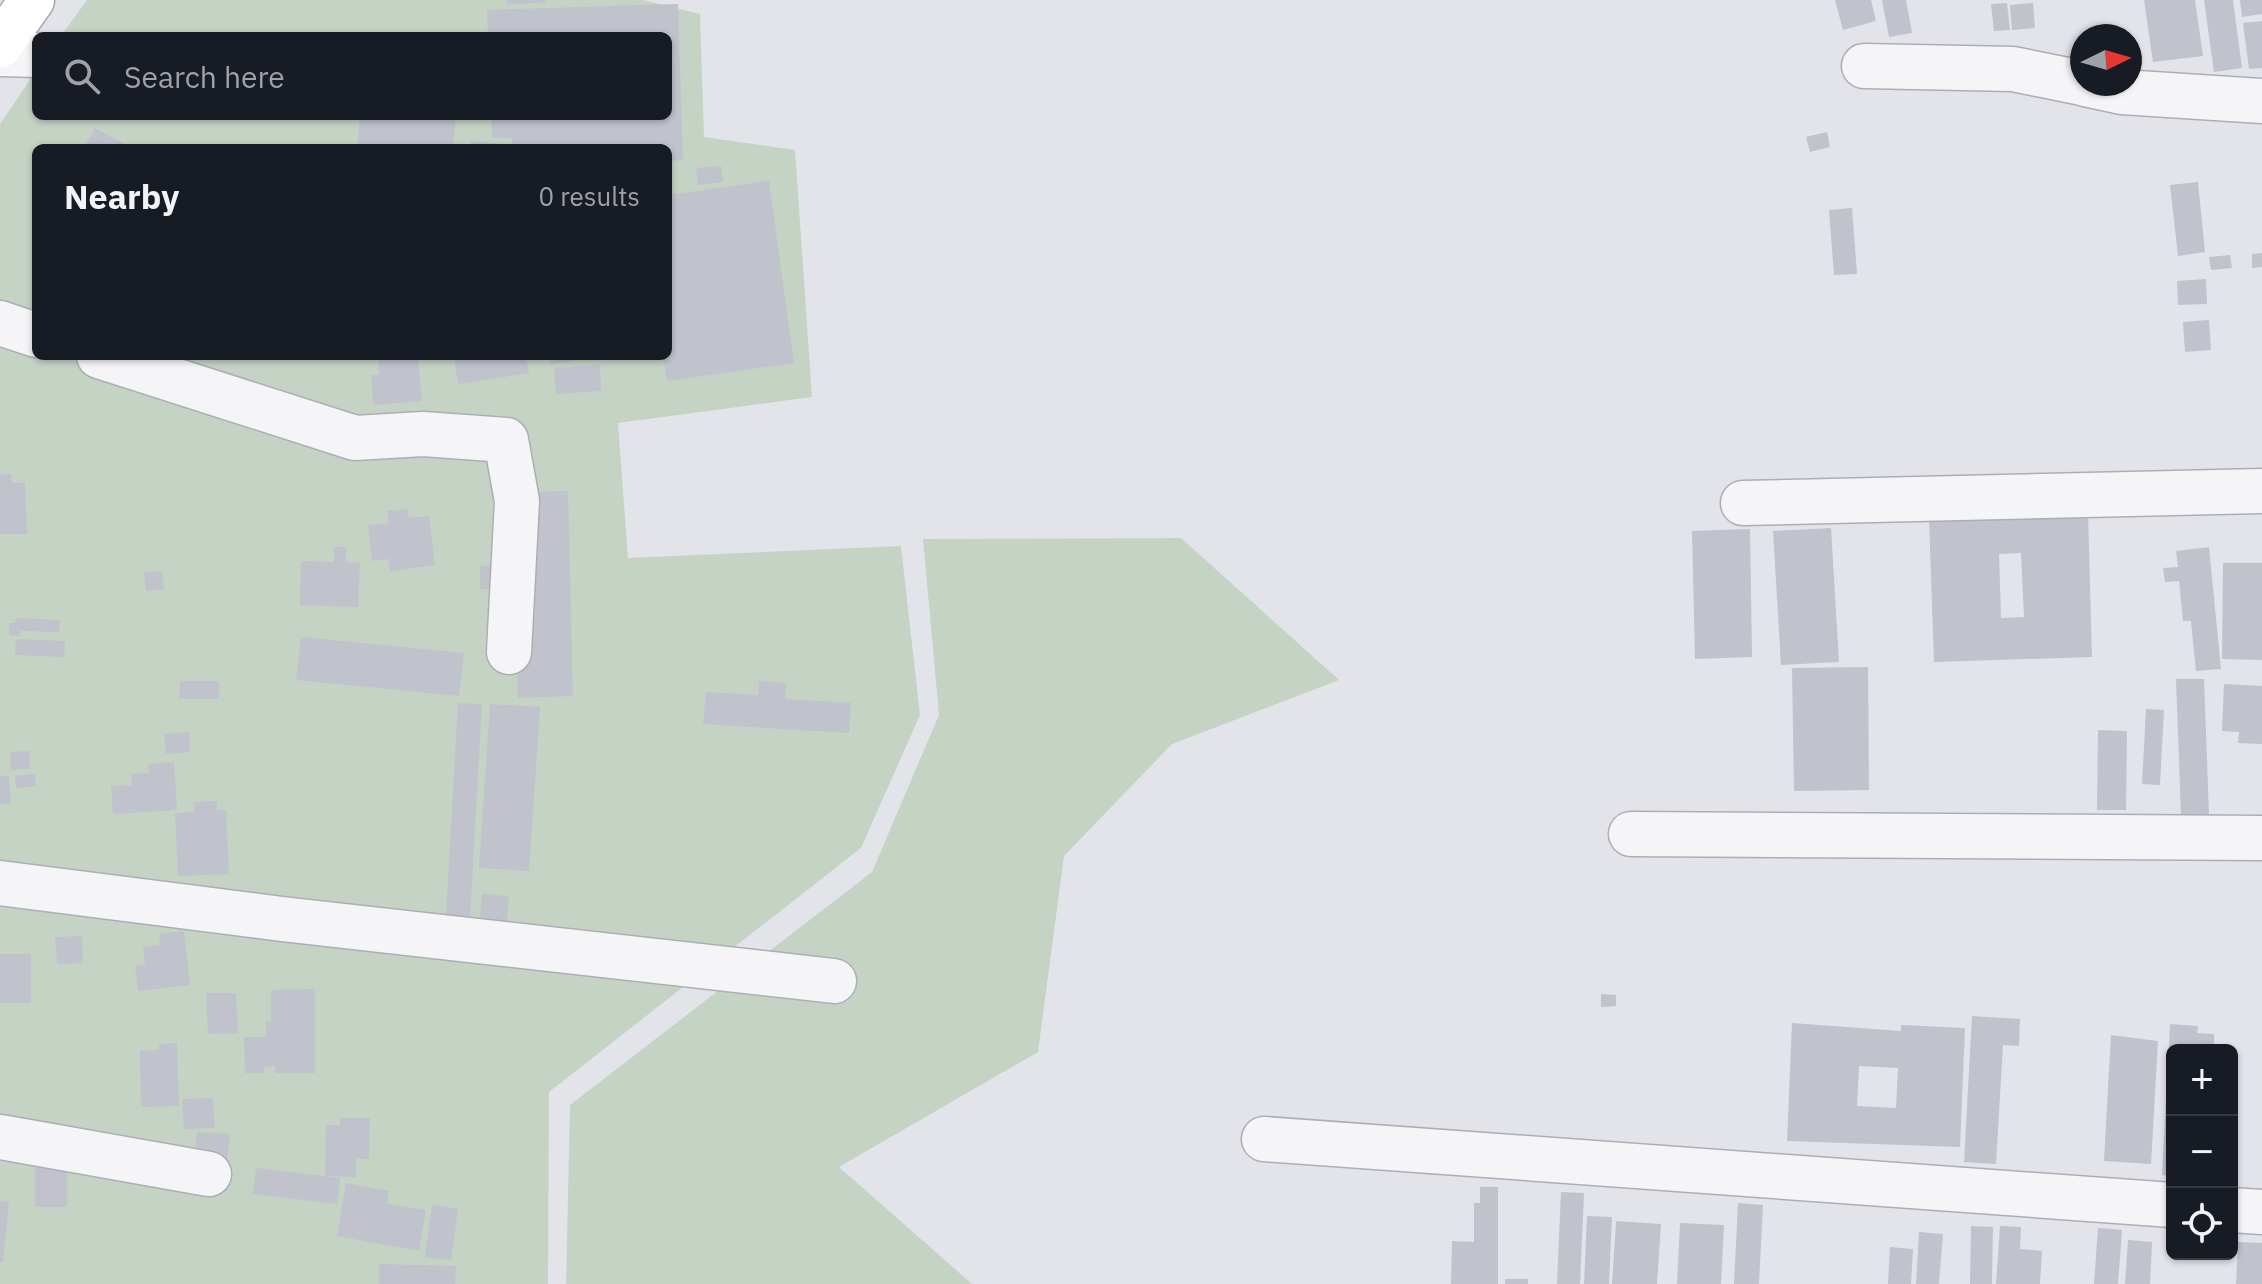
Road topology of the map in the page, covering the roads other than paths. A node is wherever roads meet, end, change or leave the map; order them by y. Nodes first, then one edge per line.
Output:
1 (32, 0) edge
2 (0, 45) edge
3 (0, 54) edge
4 (32, 55) edge
5 (1864, 66) dead end
6 (2070, 81) edge
7 (2142, 93) edge
8 (2262, 101) edge
9 (0, 323) edge
10 (32, 334) edge
11 (111, 360) edge
12 (2262, 460) edge
13 (1922, 469) dead end
14 (2262, 491) edge
15 (1743, 503) dead end
16 (509, 652) dead end
17 (1631, 834) dead end
18 (2262, 838) edge
19 (0, 883) edge
20 (834, 981) dead end
21 (0, 1137) edge
22 (1264, 1139) dead end
23 (209, 1174) dead end
24 (2166, 1205) edge
25 (2238, 1210) edge
26 (2262, 1212) edge

1 - 2 main road
3 - 4 street
5 - 6 street
7 - 8 street
9 - 10 street
11 - 16 street
12 - 13 street
14 - 15 street
17 - 18 street
19 - 20 street
21 - 23 street
22 - 24 street
25 - 26 street

